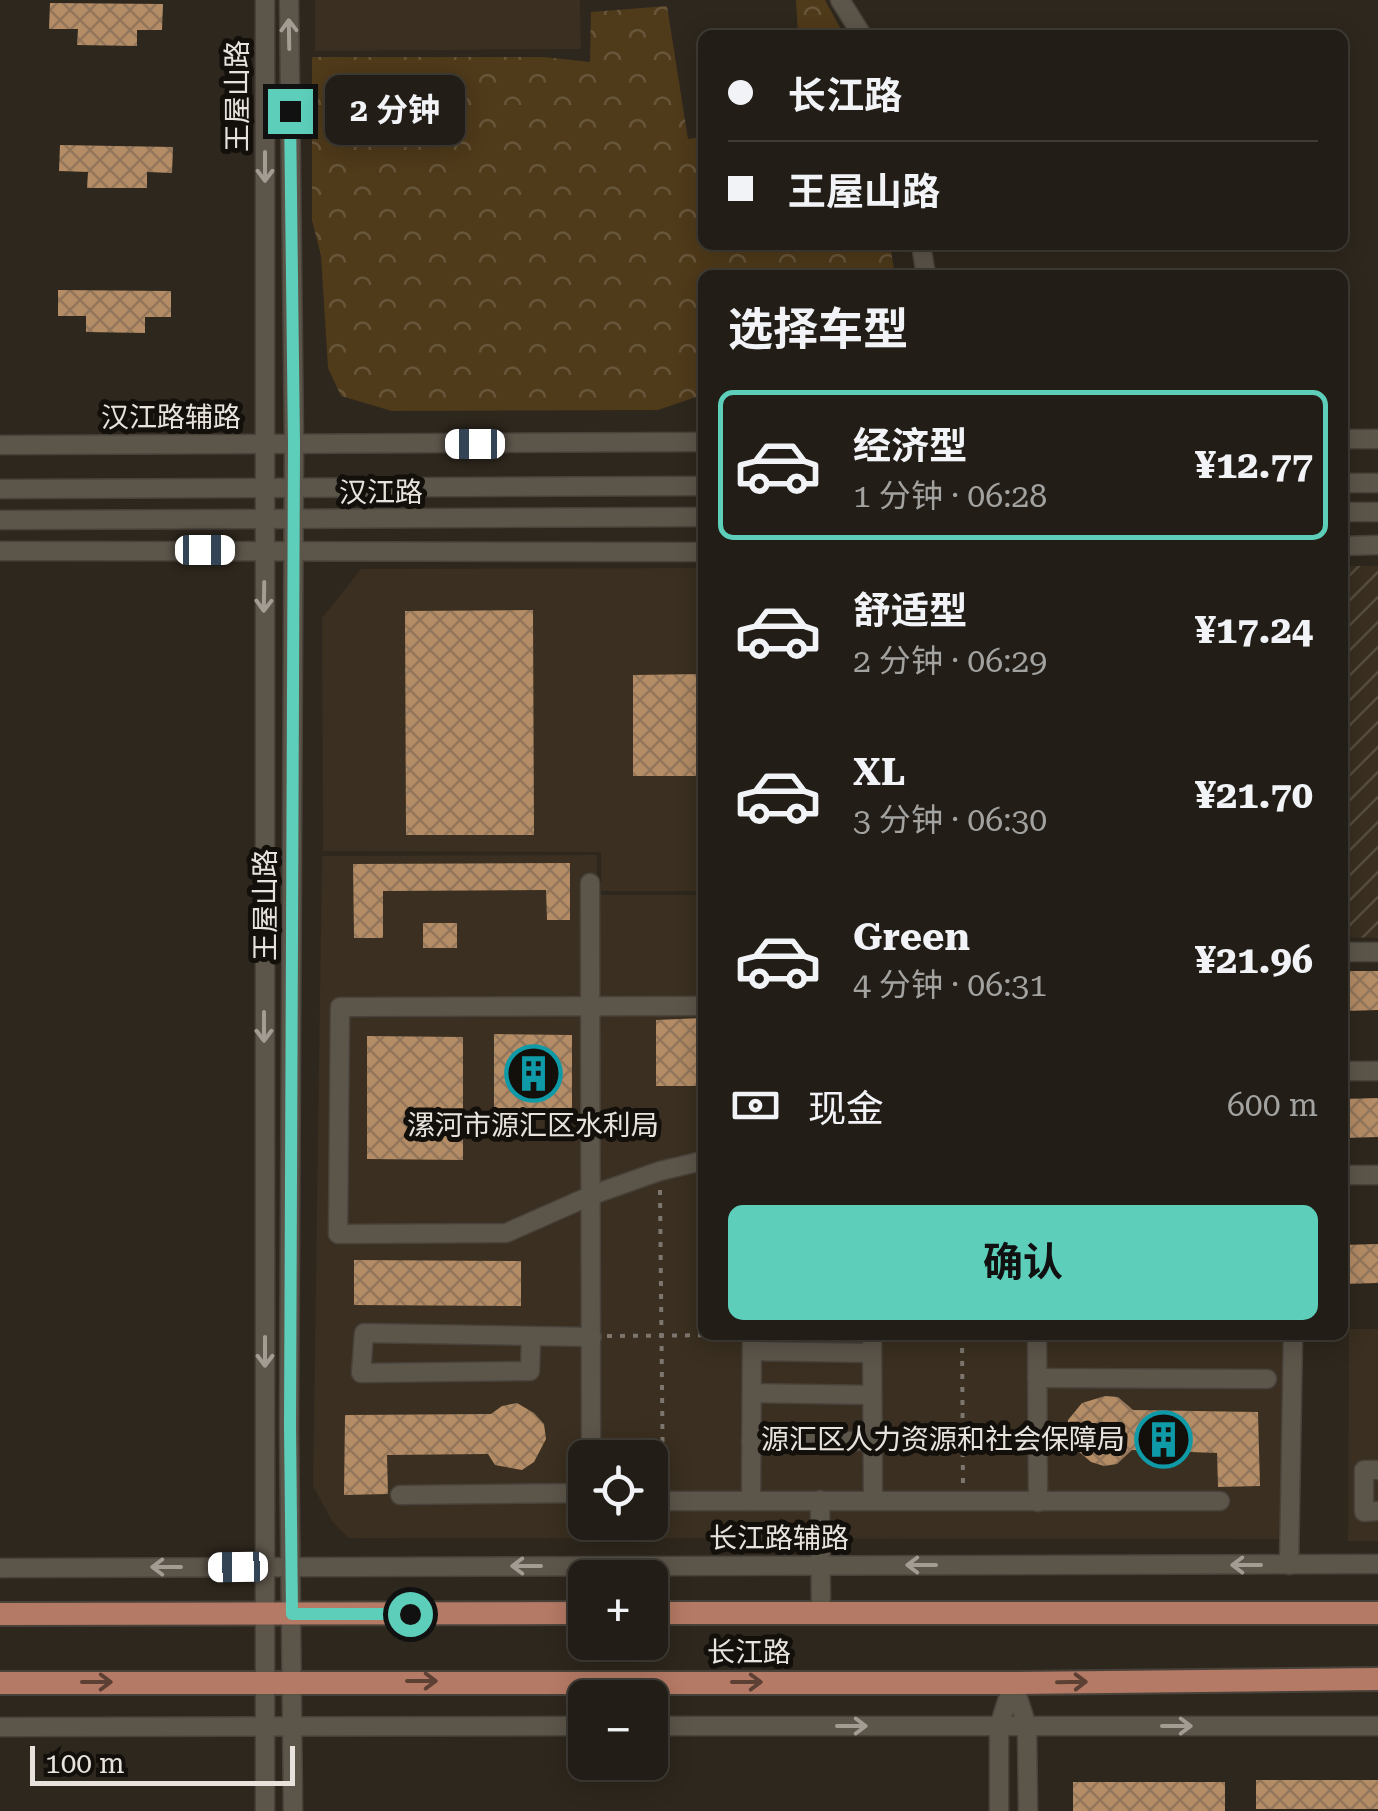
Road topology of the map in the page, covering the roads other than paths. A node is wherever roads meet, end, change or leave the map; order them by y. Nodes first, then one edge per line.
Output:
1 (264, 0) edge
2 (289, 0) edge
3 (840, 0) edge
4 (859, 30) edge
5 (1348, 439) edge
6 (1378, 439) edge
7 (698, 442) edge
8 (265, 444) junction
9 (294, 444) junction
10 (0, 445) edge
11 (1348, 483) edge
12 (1378, 483) edge
13 (698, 486) edge
14 (266, 488) junction
15 (294, 488) junction
16 (0, 489) edge
17 (1348, 512) edge
18 (1378, 512) edge
19 (698, 517) edge
20 (0, 520) edge
21 (265, 520) junction
22 (294, 520) junction
23 (1348, 546) edge
24 (1378, 546) edge
25 (265, 550) junction
26 (294, 550) junction
27 (0, 551) edge
28 (698, 552) edge
29 (590, 884) dead end
30 (1348, 952) edge
31 (1378, 952) edge
32 (592, 1006) junction
33 (698, 1006) edge
34 (1348, 1071) edge
35 (1378, 1071) edge
36 (698, 1162) edge
37 (1348, 1175) edge
38 (1378, 1175) edge
39 (592, 1196) junction
40 (531, 1337) junction
41 (592, 1337) junction
42 (1037, 1340) edge
43 (1292, 1340) edge
44 (752, 1341) edge
45 (872, 1341) edge
46 (1037, 1378) junction
47 (1268, 1379) dead end
48 (752, 1393) junction
49 (872, 1394) junction
50 (591, 1440) edge
51 (872, 1440) junction
52 (751, 1441) junction
53 (1378, 1470) edge
54 (568, 1492) edge
55 (400, 1495) dead end
56 (751, 1500) junction
57 (820, 1500) junction
58 (873, 1500) junction
59 (668, 1501) edge
60 (1220, 1501) dead end
61 (1038, 1502) junction
62 (1378, 1512) edge
63 (1290, 1564) junction
64 (1378, 1564) edge
65 (821, 1565) junction
66 (266, 1567) junction
67 (291, 1567) junction
68 (0, 1568) edge
69 (821, 1612) junction
70 (568, 1613) edge
71 (668, 1613) edge
72 (1378, 1613) edge
73 (0, 1614) edge
74 (266, 1614) junction
75 (292, 1614) junction
76 (1378, 1679) edge
77 (292, 1681) junction
78 (266, 1682) junction
79 (0, 1683) edge
80 (1013, 1683) junction
81 (266, 1726) junction
82 (293, 1726) junction
83 (568, 1726) edge
84 (668, 1726) edge
85 (999, 1726) junction
86 (1028, 1726) junction
87 (1378, 1726) edge
88 (0, 1727) edge
89 (265, 1811) edge
90 (293, 1811) edge
91 (999, 1811) edge
92 (1028, 1811) edge

1 -> 8 street, 王屋山路
9 -> 2 street, 王屋山路
3 - 4 street
5 - 6 street
7 - 9 street, 汉江路辅路
8 - 9 street, 汉江路辅路
8 - 10 street, 汉江路辅路
8 - 14 street, 王屋山路
9 - 15 street, 王屋山路
11 - 12 street
13 - 15 street, 汉江路
14 - 15 street, 汉江路
14 - 16 street, 汉江路
14 - 21 street, 王屋山路
15 - 22 street, 王屋山路
17 - 18 street
19 - 22 street, 汉江路
20 - 21 street, 汉江路
21 - 22 street, 汉江路
21 - 25 street, 王屋山路
22 - 26 street, 王屋山路
23 - 24 street
25 - 26 street
25 - 27 street
25 -> 66 street, 王屋山路
26 - 28 street
26 - 67 street, 王屋山路
29 - 32 street
30 - 31 street
32 - 33 street
32 - 39 street
32 - 39 street
34 - 35 street
36 - 39 street
37 - 38 street
39 - 41 street
40 - 40 street
40 - 41 street
41 - 50 street
42 - 46 street
43 - 63 street
44 - 45 street
44 - 48 street
45 - 49 street
46 - 47 street
46 - 61 street
48 - 49 street
48 - 52 street
49 - 51 street
51 - 52 street
51 - 58 street
52 - 56 street
53 - 62 street
54 - 55 street
56 - 57 street
56 - 59 street
57 - 58 street
57 - 65 street
58 - 61 street
60 - 61 street
63 - 64 street, 长江路辅路
63 -> 65 street, 长江路辅路
65 -> 67 street, 长江路辅路
65 - 69 street
66 - 67 street, 长江路辅路
66 -> 68 street, 长江路辅路
66 - 74 street, 王屋山路
67 - 75 street, 王屋山路
69 - 71 main road, 长江路
69 - 72 main road, 长江路
70 - 75 main road
73 - 74 main road
74 - 75 main road
74 - 78 street, 王屋山路
75 - 77 street, 王屋山路
80 -> 76 main road, 长江路
77 - 78 main road, 长江路
77 -> 80 main road, 长江路
77 - 82 street, 王屋山路
79 -> 78 main road, 长江路
78 - 81 street, 王屋山路
80 - 85 street
80 - 86 street
81 - 82 street
81 - 88 street
81 - 89 street, 王屋山路
82 - 83 street
82 - 90 street, 王屋山路
84 -> 85 street
85 - 86 street
85 - 91 street
86 -> 87 street
86 - 92 street

